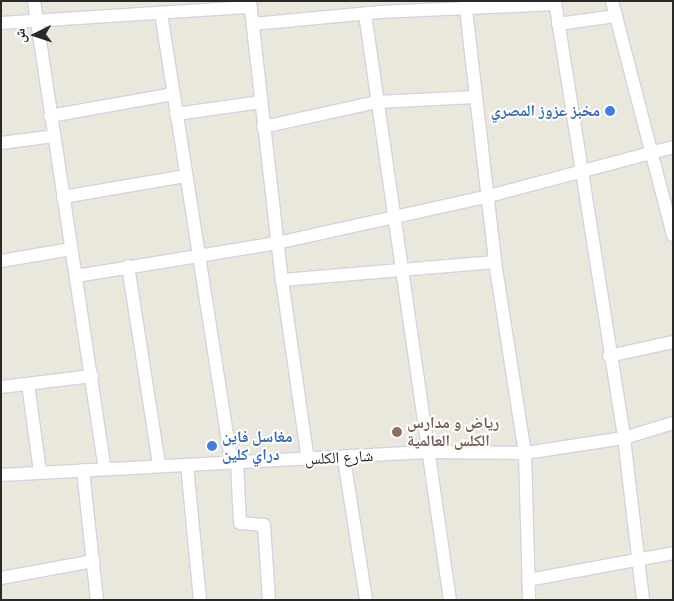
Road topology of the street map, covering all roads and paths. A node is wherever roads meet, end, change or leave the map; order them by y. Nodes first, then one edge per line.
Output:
1 (34, 1) edge
2 (612, 1) edge
3 (555, 2) edge
4 (250, 4) edge
5 (207, 5) edge
6 (466, 6) edge
7 (379, 7) edge
8 (162, 13) junction
9 (365, 14) junction
10 (616, 16) junction
11 (37, 22) junction
12 (1, 24) edge
13 (253, 24) junction
14 (558, 24) junction
15 (174, 94) junction
16 (476, 97) junction
17 (261, 102) junction
18 (377, 102) junction
19 (176, 114) junction
20 (50, 116) junction
21 (263, 127) junction
22 (54, 136) junction
23 (1, 143) edge
24 (673, 147) edge
25 (650, 154) junction
26 (582, 172) junction
27 (186, 176) junction
28 (489, 196) junction
29 (63, 197) junction
30 (394, 216) junction
31 (673, 235) edge
32 (277, 243) junction
33 (71, 249) junction
34 (199, 254) junction
35 (1, 261) edge
36 (495, 262) junction
37 (128, 266) junction
38 (401, 270) junction
39 (76, 276) junction
40 (282, 280) junction
41 (673, 342) edge
42 (609, 356) junction
43 (92, 376) junction
44 (28, 384) junction
45 (1, 387) edge
46 (673, 423) edge
47 (624, 438) junction
48 (430, 452) junction
49 (525, 453) junction
50 (344, 458) junction
51 (308, 460) junction
52 (234, 462) junction
53 (159, 465) junction
54 (186, 465) junction
55 (105, 468) junction
56 (84, 470) junction
57 (40, 472) junction
58 (1, 475) edge
59 (673, 553) edge
60 (638, 559) junction
61 (93, 561) junction
62 (1, 578) edge
63 (528, 580) junction
64 (97, 600) edge
65 (200, 600) edge
66 (269, 600) edge
67 (366, 600) edge
68 (450, 600) edge
69 (529, 600) edge
70 (643, 600) edge

1 - 11 street
2 - 10 street
3 - 6 street
3 - 14 street
4 - 5 street
4 - 13 street
5 - 8 street
6 - 7 street
6 - 16 street
7 - 9 street
8 - 11 street
8 - 15 street
9 - 13 street
9 - 18 street
10 - 14 street
10 - 25 street
11 - 12 street
11 - 20 street
13 - 17 street
14 - 26 street
15 - 19 street
15 - 20 street
16 - 18 street
16 - 28 street
17 - 19 street
17 - 21 street
18 - 21 street
18 - 30 street
19 - 27 street
20 - 22 street
21 - 32 street
22 - 23 street
22 - 29 street
24 - 25 street
25 - 26 street
25 - 31 street
26 - 28 street
26 - 42 street
27 - 29 street
27 - 34 street
28 - 30 street
28 - 36 street
29 - 33 street
30 - 32 street
30 - 38 street
32 - 34 street
32 - 40 street
33 - 35 street
33 - 39 street
34 - 37 street
34 - 52 street
36 - 38 street
36 - 49 street
37 - 39 street
37 - 53 street
38 - 40 street
38 - 48 street
39 - 43 street
40 - 51 street
41 - 42 street
42 - 47 street
43 - 44 street
43 - 55 street
44 - 45 street
44 - 57 street
46 - 47 street, شارع الكلس
47 - 49 street, شارع الكلس
47 - 60 street
48 - 49 street, شارع الكلس
48 - 50 street, شارع الكلس
48 - 68 street
49 - 63 street
50 - 51 street, شارع الكلس
50 - 67 street
51 - 52 street, شارع الكلس
52 - 54 street, شارع الكلس
52 - 66 street
53 - 54 street, شارع الكلس
53 - 55 street, شارع الكلس
54 - 65 street
55 - 56 street, شارع الكلس
56 - 57 street, شارع الكلس
56 - 61 street
57 - 58 street, شارع الكلس
59 - 60 street
60 - 63 street
60 - 70 street
61 - 62 street
61 - 64 street
63 - 69 street

